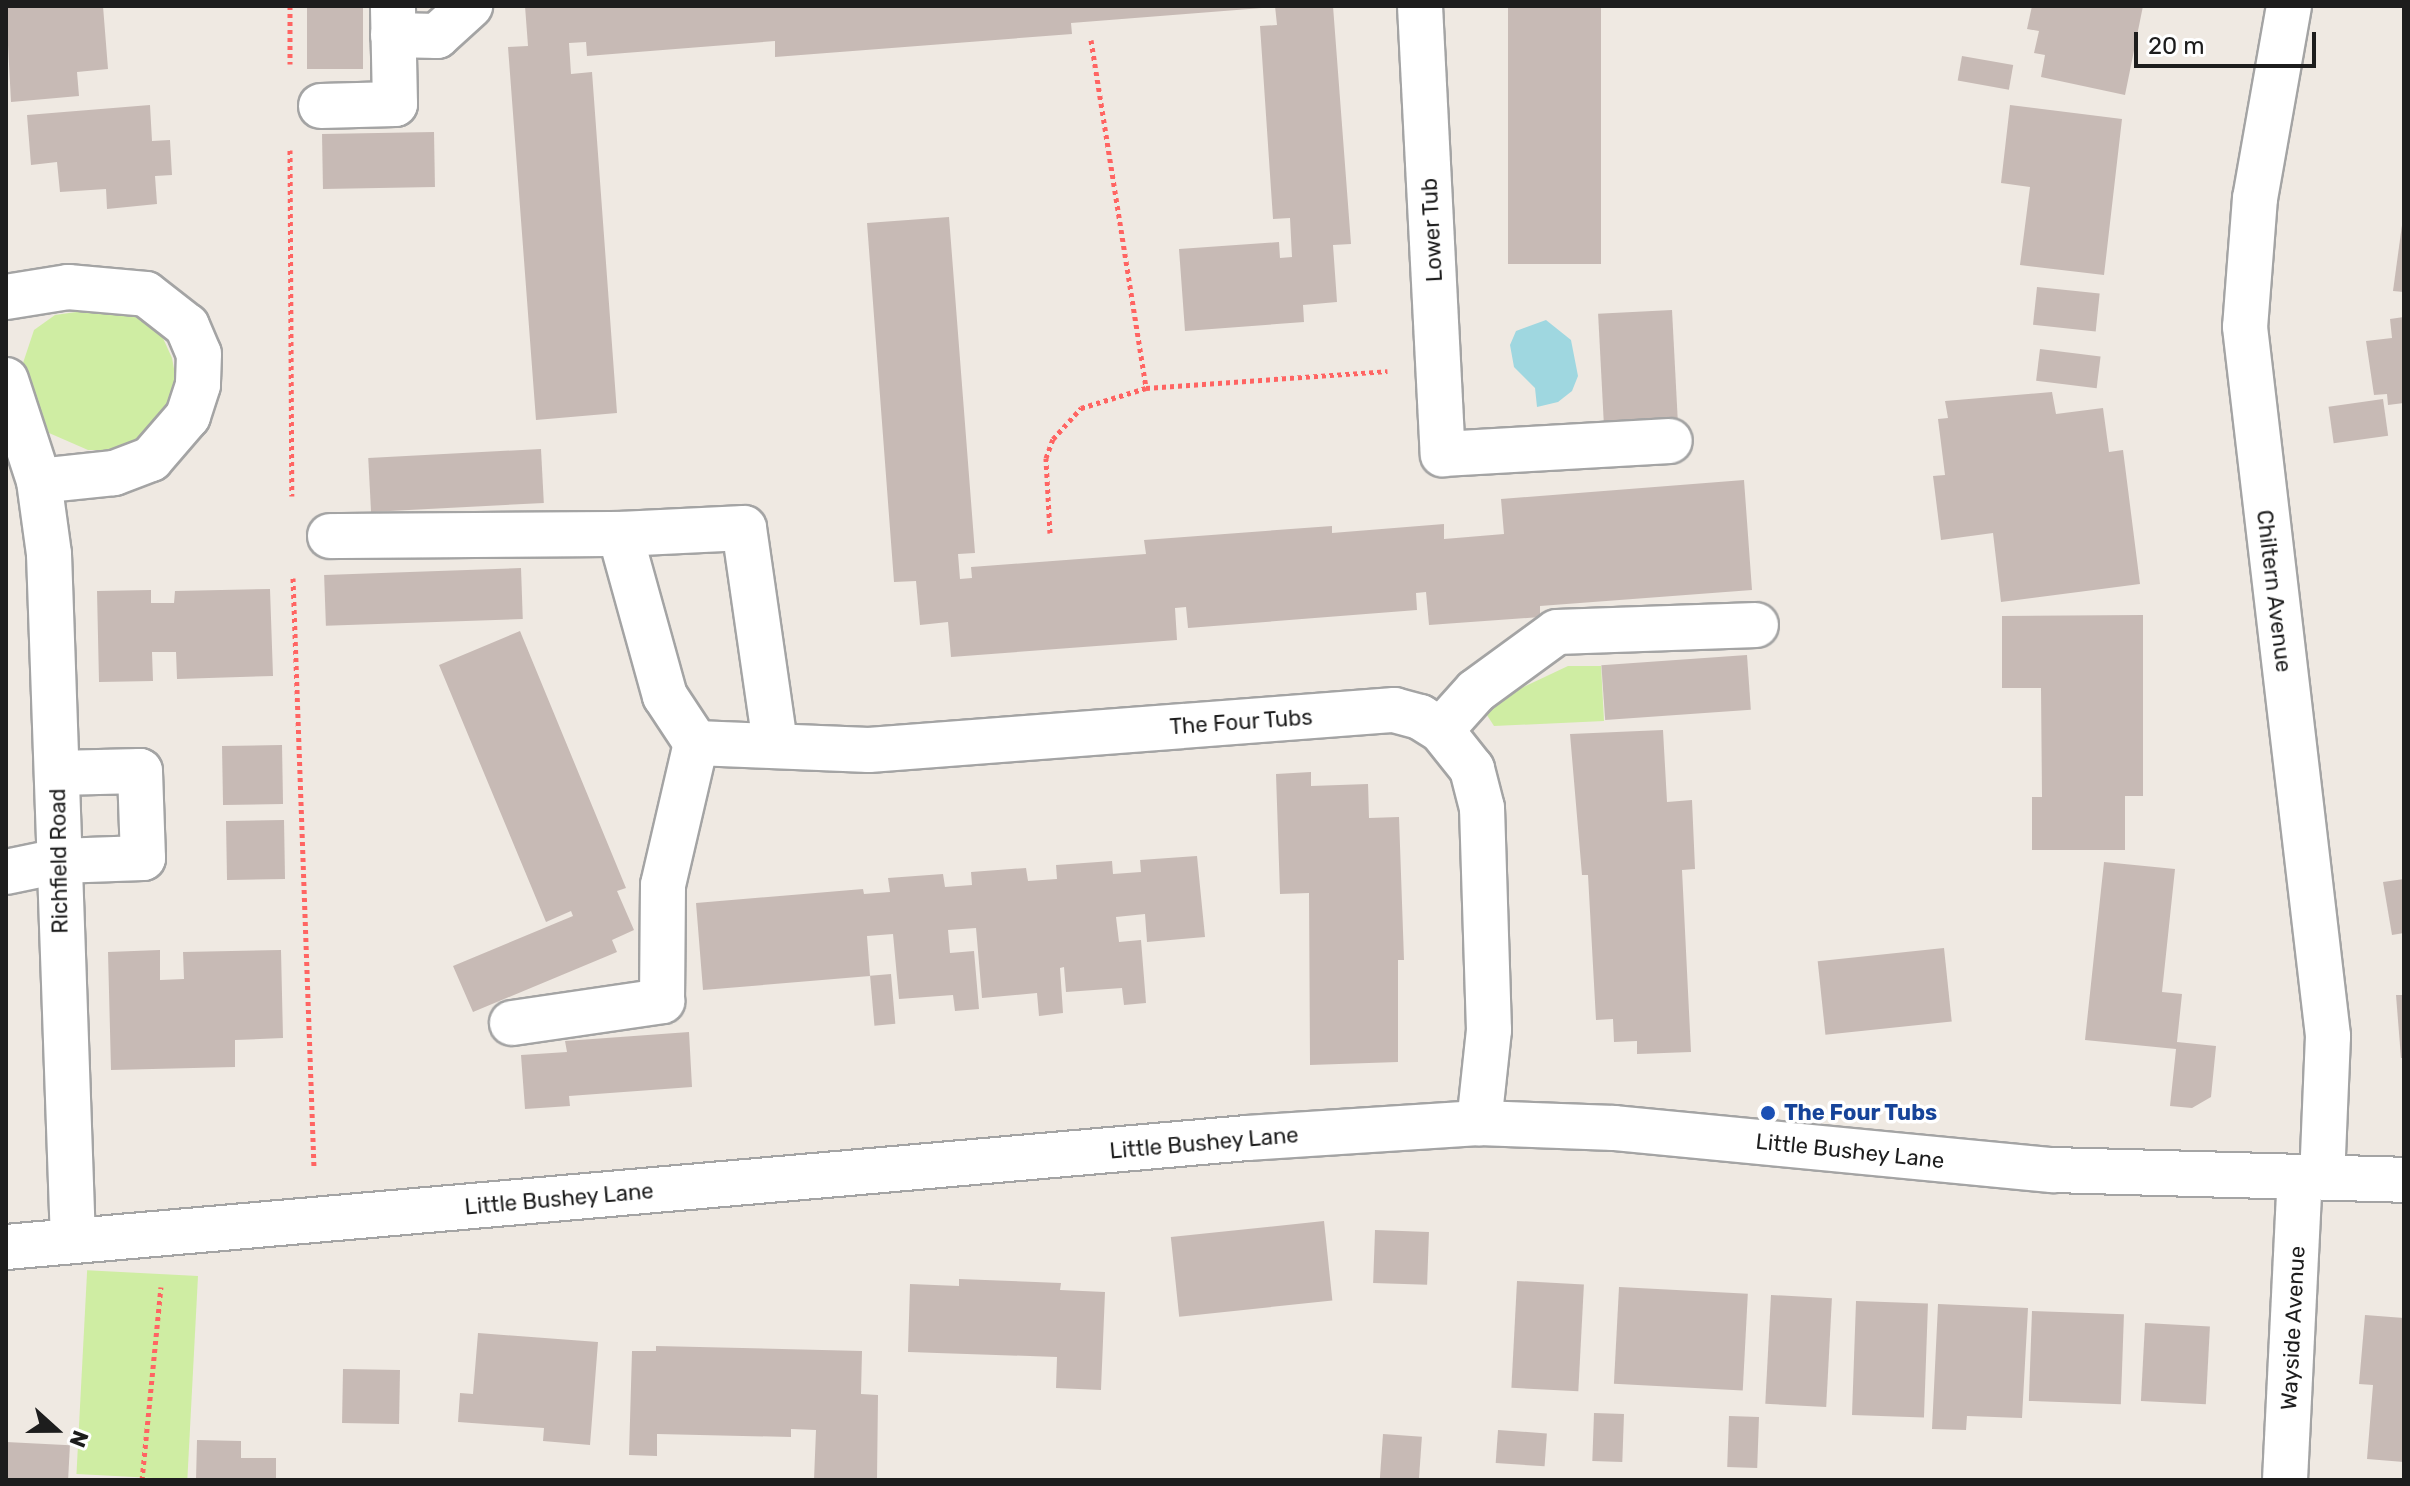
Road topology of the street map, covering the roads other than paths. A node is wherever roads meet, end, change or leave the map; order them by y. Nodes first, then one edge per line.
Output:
1 (470, 6) edge
2 (1420, 6) edge
3 (2289, 6) edge
4 (393, 21) edge
5 (321, 106) dead end
6 (6, 297) edge
7 (6, 380) edge
8 (1670, 441) dead end
9 (39, 481) junction
10 (620, 534) junction
11 (330, 536) dead end
12 (1756, 625) dead end
13 (1441, 730) junction
14 (696, 743) junction
15 (775, 743) junction
16 (57, 773) junction
17 (59, 861) junction
18 (6, 872) edge
19 (512, 1023) dead end
20 (1479, 1123) junction
21 (2311, 1177) junction
22 (2404, 1180) edge
23 (73, 1241) junction
24 (6, 1247) edge
25 (2285, 1480) edge

1 - 4 street
2 - 8 street, Lower Tub
3 - 21 street, Chiltern Avenue
4 - 5 street
6 - 9 street
7 - 9 street, Richfield Road
9 - 16 street, Richfield Road
10 - 11 street
10 - 14 street
10 - 15 street
12 - 13 street
13 - 15 street, The Four Tubs
13 - 20 street, The Four Tubs
14 - 15 street, The Four Tubs
14 - 19 street
16 - 17 street, Richfield Road
16 - 17 street
17 - 18 street
17 - 23 street, Richfield Road
20 - 21 street, Little Bushey Lane
20 - 23 street, Little Bushey Lane
21 - 22 street, Little Bushey Lane
21 - 25 street, Wayside Avenue
23 - 24 street, Little Bushey Lane

